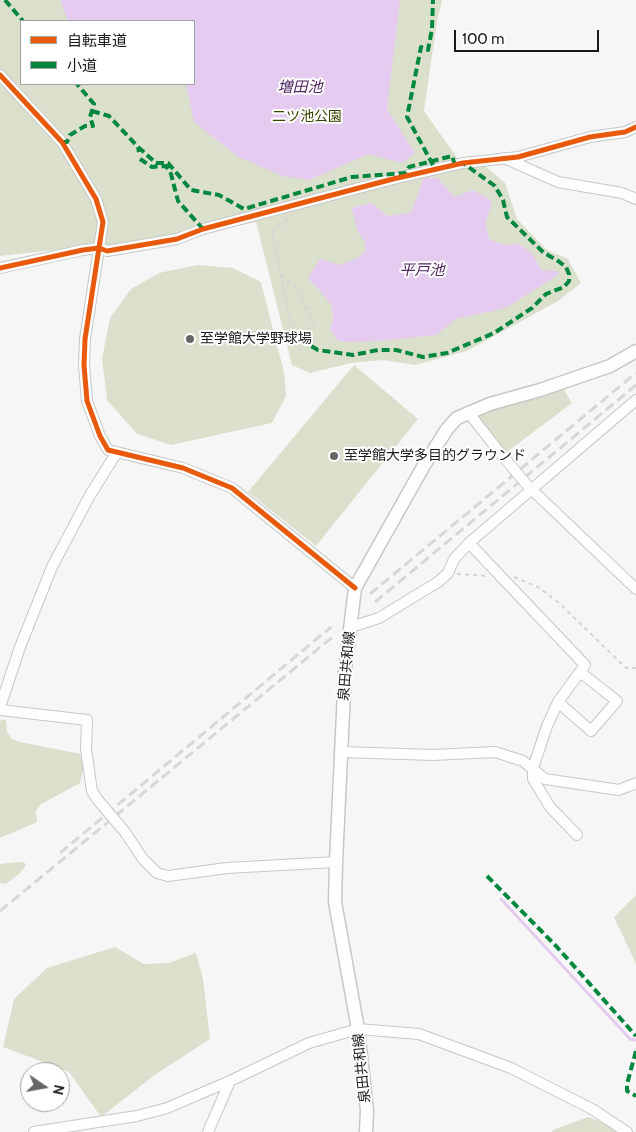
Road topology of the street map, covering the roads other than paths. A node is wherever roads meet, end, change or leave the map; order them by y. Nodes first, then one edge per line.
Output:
1 (0, 75) edge
2 (636, 127) edge
3 (502, 157) junction
4 (636, 199) edge
5 (99, 248) junction
6 (0, 268) edge
7 (636, 351) edge
8 (636, 400) edge
9 (468, 412) junction
10 (117, 452) junction
11 (530, 488) junction
12 (469, 544) junction
13 (355, 588) junction
14 (636, 588) edge
15 (351, 627) junction
16 (580, 672) junction
17 (558, 702) junction
18 (0, 709) edge
19 (342, 752) junction
20 (534, 768) junction
21 (636, 783) edge
22 (577, 834) dead end
23 (336, 862) junction
24 (358, 1029) junction
25 (230, 1080) junction
26 (34, 1132) edge
27 (208, 1132) edge
28 (366, 1132) edge
29 (627, 1132) edge

1 - 5 street
2 - 3 street
3 - 4 street
3 - 5 street
5 - 6 street
5 - 10 street
7 - 9 main road, 泉田共和線
8 - 11 street
9 - 11 street, bridge
9 - 13 main road, 泉田共和線
10 - 13 street
10 - 18 street
11 - 12 street
11 - 14 street
12 - 15 street
12 - 16 street
13 - 15 main road, 泉田共和線
15 - 19 main road, 泉田共和線
16 - 17 street
16 - 17 street
17 - 20 street
18 - 23 street, bridge
19 - 20 street
19 - 23 main road, 泉田共和線
20 - 21 street
20 - 22 street
23 - 24 main road, 泉田共和線
24 - 25 street
24 - 28 main road, 泉田共和線
24 - 29 street
25 - 26 street
25 - 27 street

